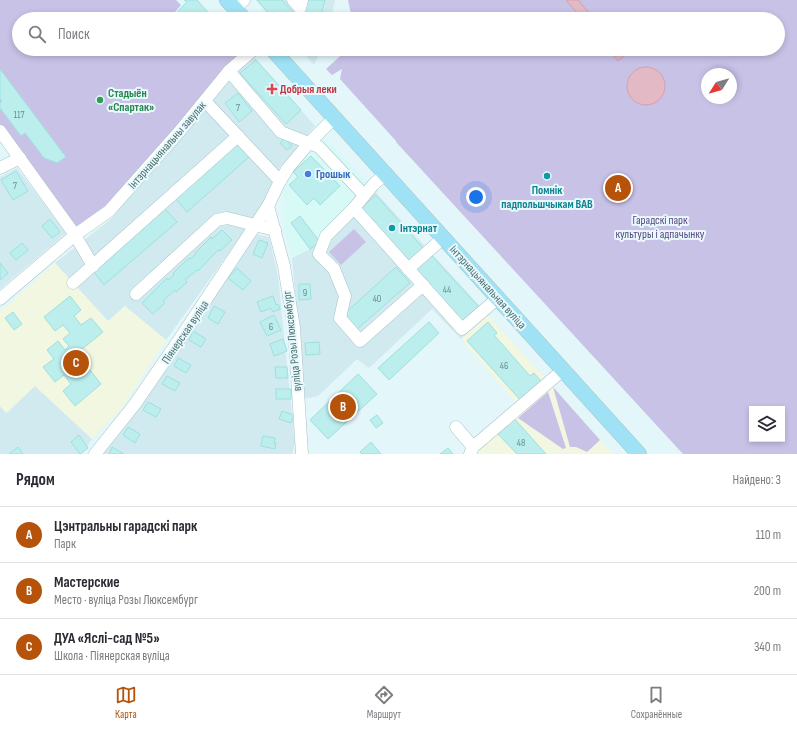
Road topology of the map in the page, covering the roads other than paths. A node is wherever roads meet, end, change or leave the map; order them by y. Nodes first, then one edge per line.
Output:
1 (293, 0) edge
2 (302, 0) edge
3 (246, 56) edge
4 (278, 56) edge
5 (229, 71) junction
6 (205, 101) junction
7 (334, 118) junction
8 (0, 131) edge
9 (238, 136) junction
10 (309, 143) junction
11 (20, 158) junction
12 (0, 168) edge
13 (385, 174) junction
14 (280, 181) junction
15 (364, 195) junction
16 (268, 206) junction
17 (354, 208) junction
18 (256, 224) junction
19 (275, 230) junction
20 (75, 235) junction
21 (443, 238) junction
22 (93, 266) junction
23 (408, 269) junction
24 (73, 282) dead end
25 (423, 285) junction
26 (136, 294) dead end
27 (498, 298) junction
28 (0, 299) edge
29 (563, 370) junction
30 (456, 427) dead end
31 (472, 450) edge
32 (95, 454) edge
33 (302, 454) edge
34 (640, 454) edge

1 - 2 street
3 - 5 street, Інтэрнацыянальны завулак
4 - 7 main road, Інтэрнацыянальная вуліца
5 - 6 street, Інтэрнацыянальны завулак
5 - 10 street
6 - 9 street
6 - 20 street, Інтэрнацыянальны завулак
7 - 10 street, Піянерская вуліца
7 - 13 main road, Інтэрнацыянальная вуліца
8 - 11 street
9 - 14 street
9 - 22 street
10 - 14 street, Піянерская вуліца
10 - 15 street
11 - 12 street
11 - 20 street
13 - 15 street
13 - 21 main road, Інтэрнацыянальная вуліца
14 - 16 street, Піянерская вуліца
15 - 17 street
16 - 18 street, Піянерская вуліца
16 - 19 street, вуліца Розы Люксембург
17 - 23 street
17 - 25 street
18 - 19 street
18 - 26 street
18 - 32 street, Піянерская вуліца
19 - 33 street, вуліца Розы Люксембург
20 - 22 street
20 - 28 street, Інтэрнацыянальны завулак
21 - 23 street
21 - 27 main road, Інтэрнацыянальная вуліца
22 - 24 street
23 - 25 street
25 - 27 street
27 - 29 main road, Інтэрнацыянальная вуліца
29 - 31 street
29 - 34 main road, Інтэрнацыянальная вуліца
30 - 31 street

